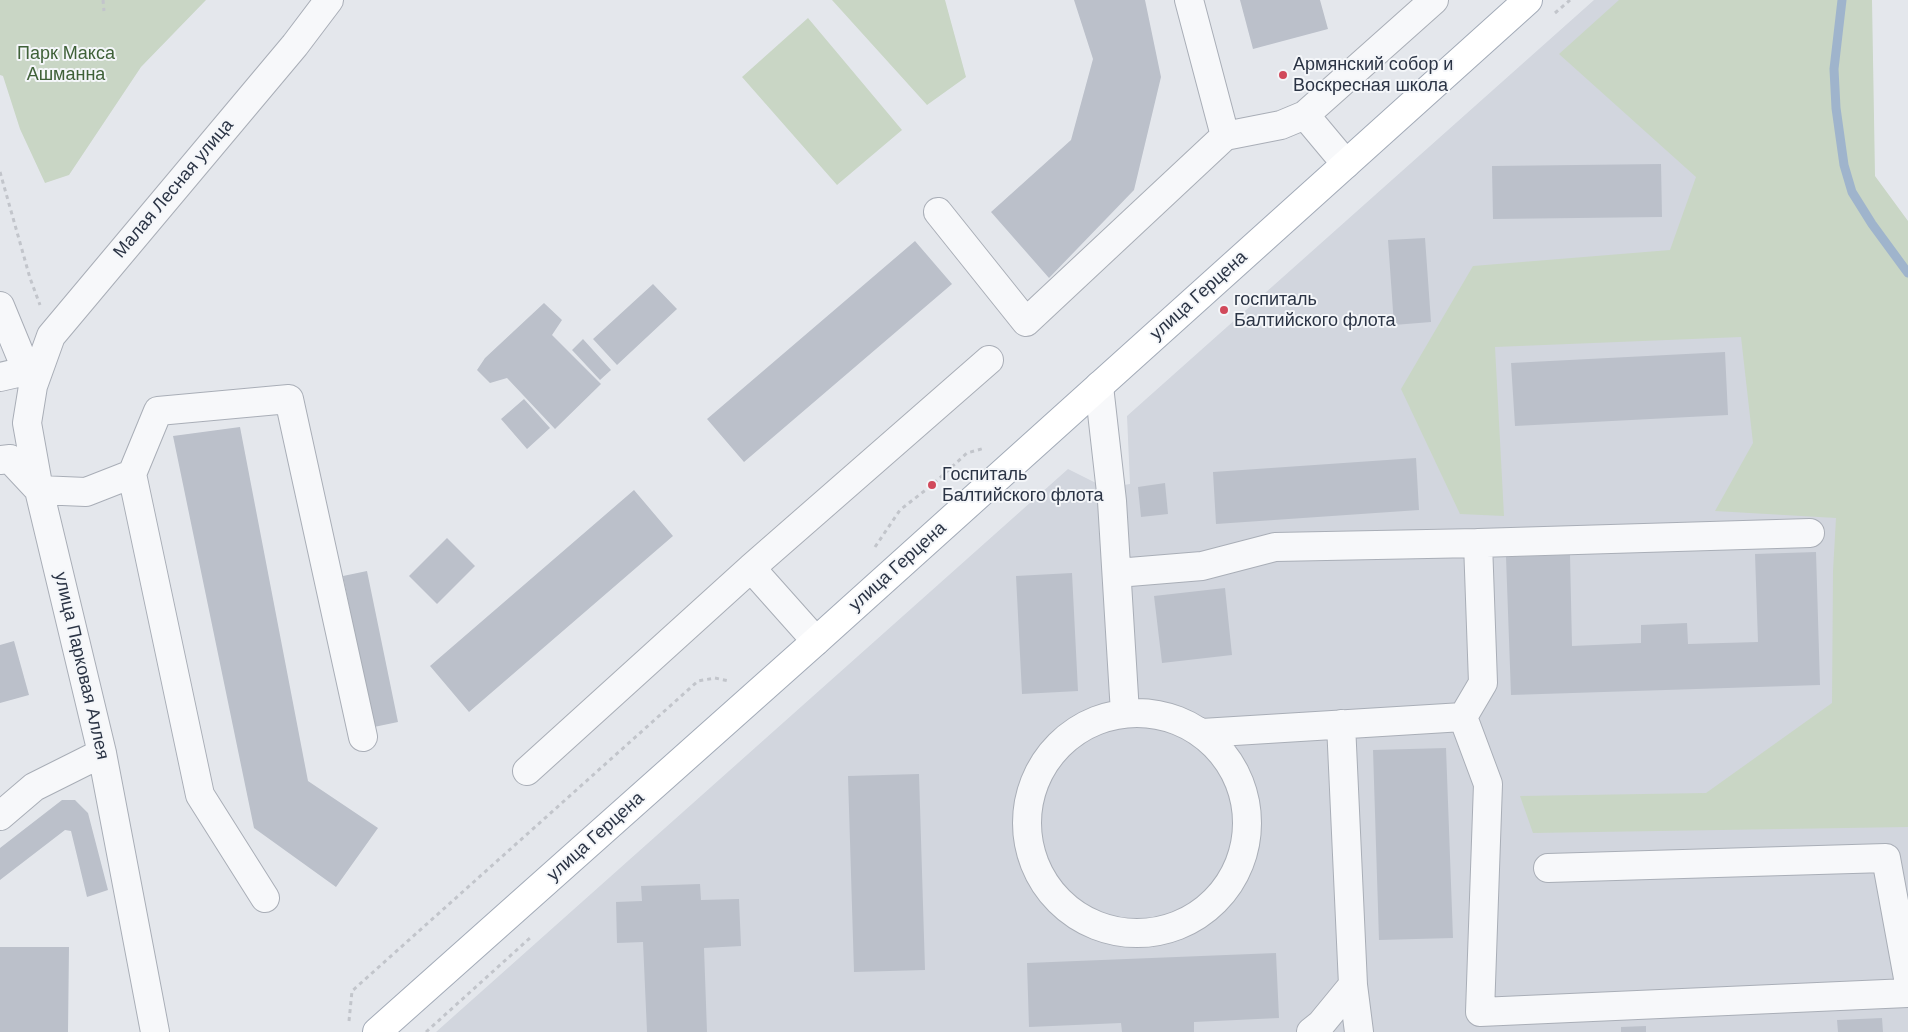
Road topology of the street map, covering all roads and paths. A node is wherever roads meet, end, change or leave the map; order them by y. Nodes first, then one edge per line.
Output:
1 (103, 0) edge
2 (329, 0) edge
3 (1189, 0) edge
4 (1434, 0) edge
5 (1518, 3) edge
6 (104, 11) dead end
7 (1305, 115) junction
8 (1225, 136) junction
9 (1346, 164) junction
10 (0, 172) edge
11 (938, 212) dead end
12 (0, 306) edge
13 (51, 336) junction
14 (989, 360) dead end
15 (0, 377) edge
16 (30, 378) junction
17 (1099, 386) junction
18 (967, 453) dead end
19 (0, 460) edge
20 (132, 474) junction
21 (39, 490) junction
22 (900, 510) dead end
23 (1810, 533) dead end
24 (1478, 542) junction
25 (751, 568) junction
26 (1117, 573) junction
27 (816, 641) junction
28 (698, 681) dead end
29 (1125, 713) junction
30 (1463, 717) junction
31 (1341, 724) junction
32 (1202, 733) junction
33 (362, 737) dead end
34 (102, 753) junction
35 (527, 771) dead end
36 (0, 816) edge
37 (1548, 868) dead end
38 (265, 898) dead end
39 (1908, 978) edge
40 (1353, 985) junction
41 (1908, 992) edge
42 (349, 1027) dead end
43 (155, 1032) edge
44 (377, 1032) edge
45 (1311, 1032) edge
46 (1359, 1032) edge

1 - 6 path
2 - 13 street, Малая Лесная улица
3 - 8 street
4 - 7 street
5 - 9 main road, улица Герцена
7 - 8 street
7 - 9 street
8 - 11 street
9 - 17 main road, улица Герцена
10 - 13 path
12 - 16 street
13 - 16 street, Малая Лесная улица
14 - 25 street
15 - 16 street
16 - 21 street, улица Парковая Аллея
17 - 26 street
17 - 27 main road, улица Герцена
18 - 22 path
19 - 21 street
20 - 21 street
20 - 33 street
20 - 38 street
21 - 34 street, улица Парковая Аллея
23 - 24 street
24 - 26 street
24 - 30 street
25 - 27 street
25 - 35 street
26 - 29 street
27 - 44 main road, улица Герцена
28 - 42 path
29 - 32 street
29 - 32 street
30 - 31 street
30 - 41 street
31 - 32 street
31 - 40 street
34 - 36 street
34 - 43 street, улица Парковая Аллея
37 - 39 street
40 - 45 street
40 - 46 street

